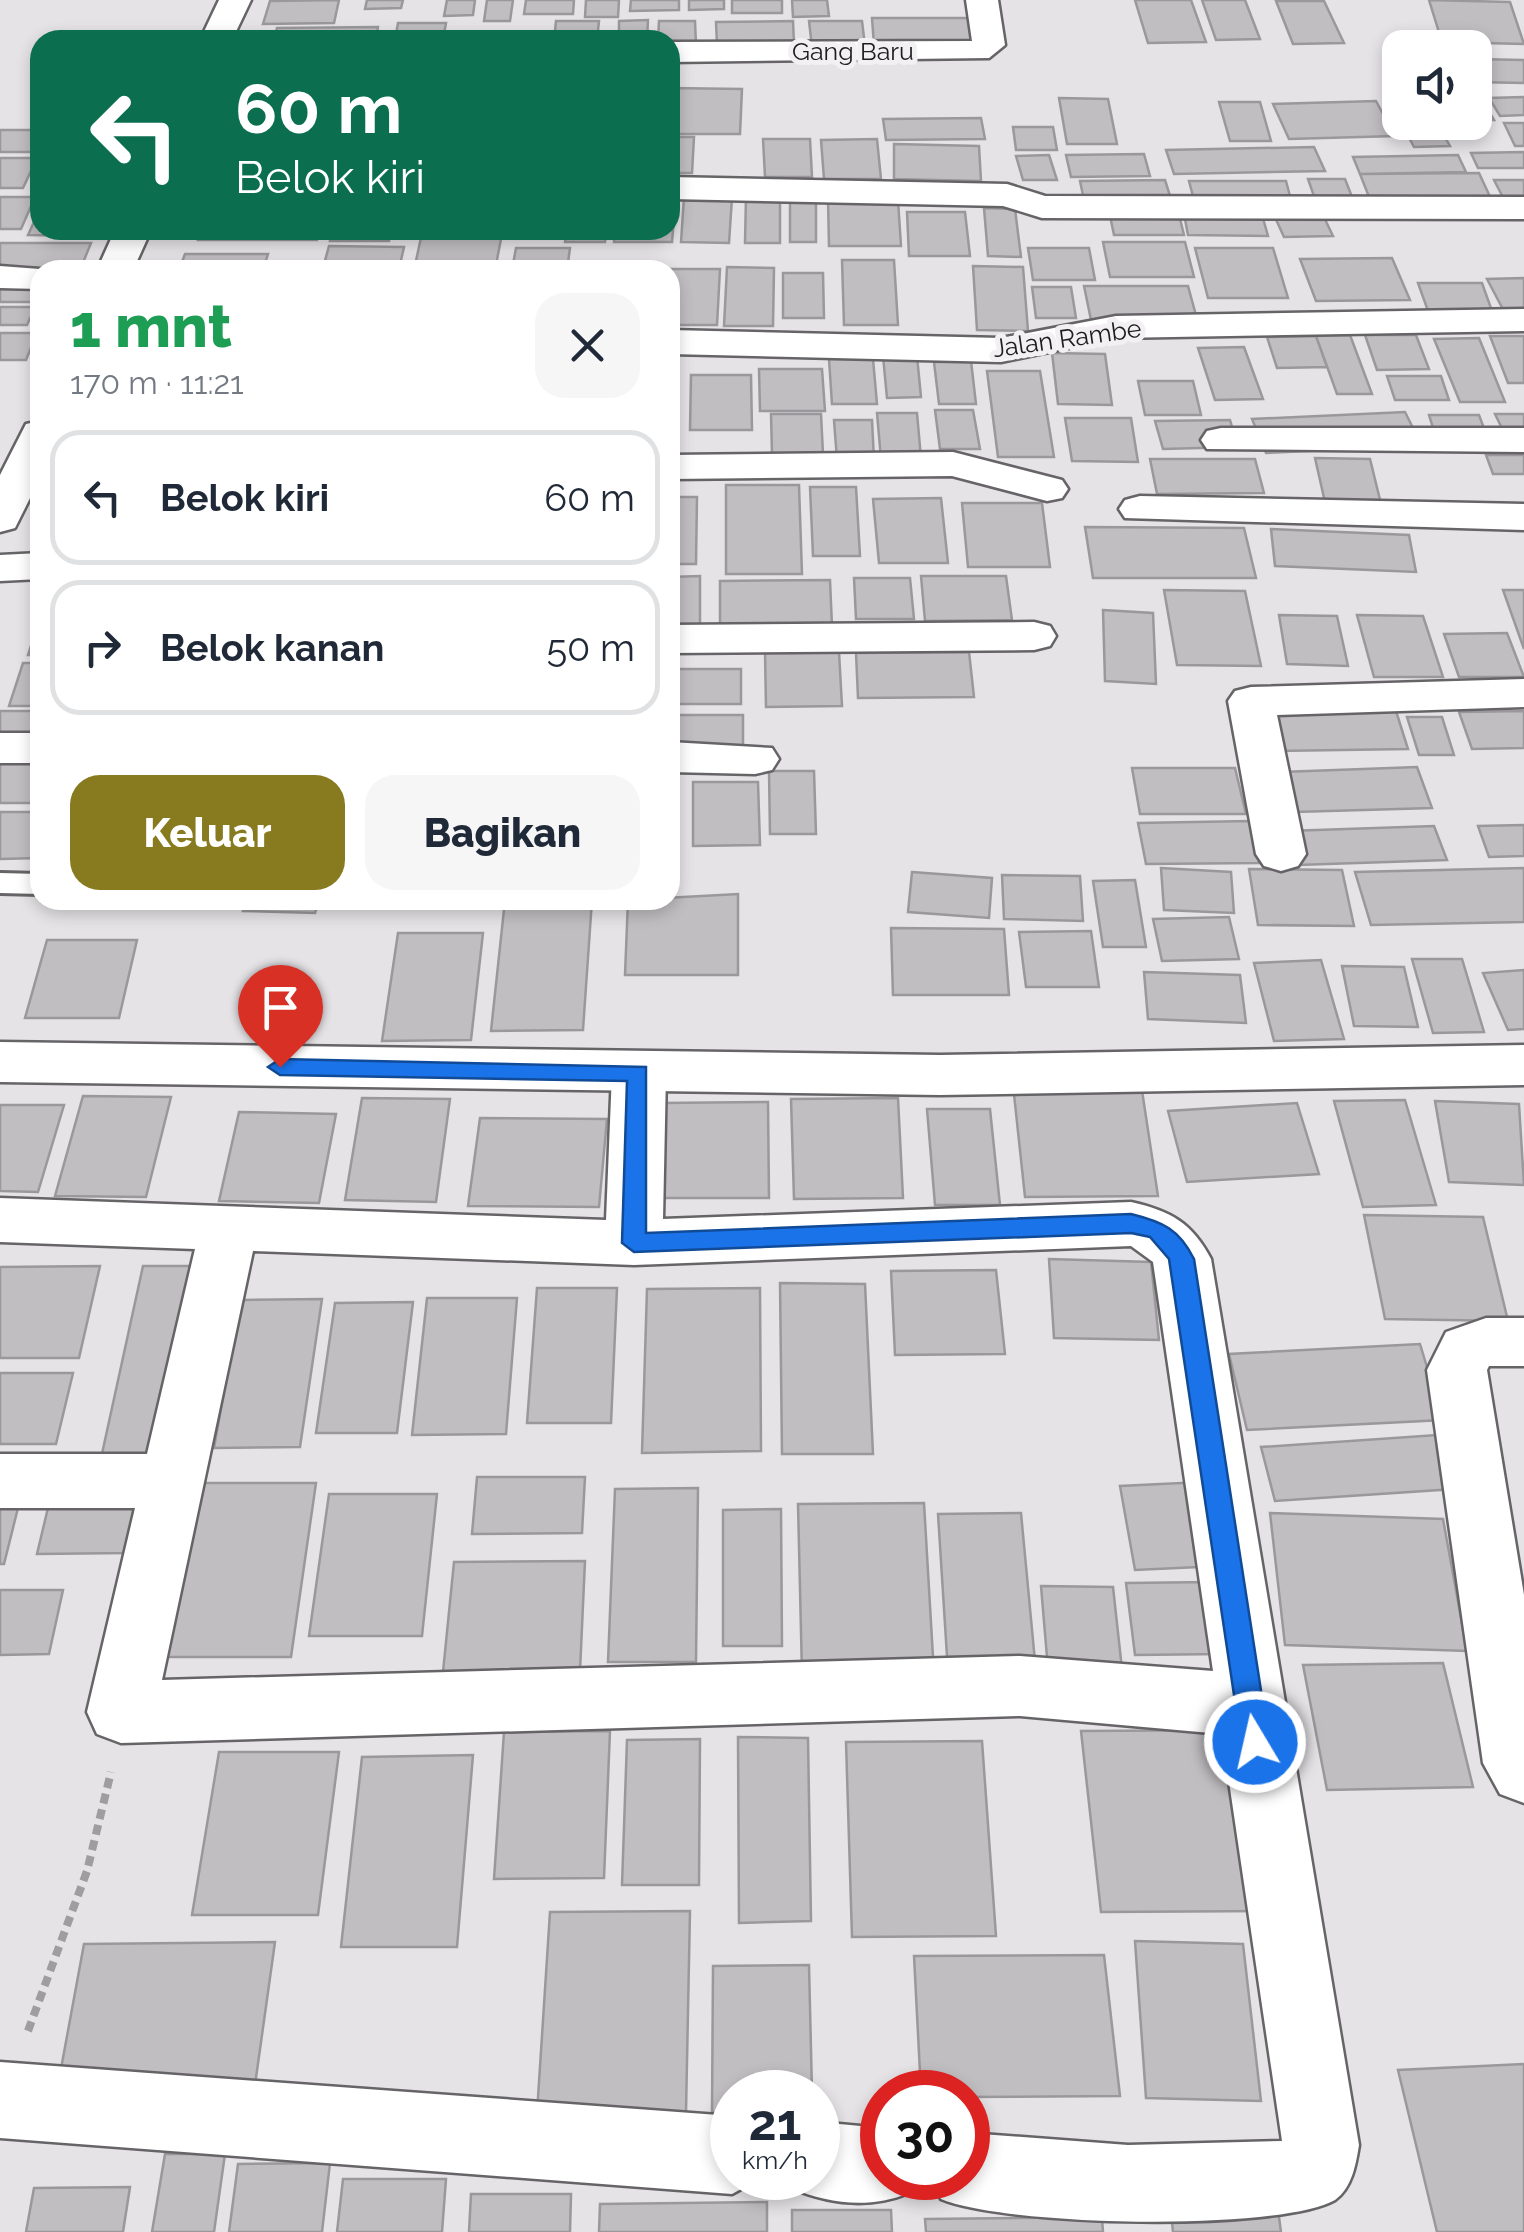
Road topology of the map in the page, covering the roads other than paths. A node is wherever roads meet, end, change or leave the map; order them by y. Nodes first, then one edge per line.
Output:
1 (235, 0) edge
2 (982, 0) edge
3 (221, 30) edge
4 (680, 52) edge
5 (680, 188) edge
6 (1524, 208) edge
7 (0, 277) edge
8 (30, 278) edge
9 (1524, 320) edge
10 (680, 342) edge
11 (1221, 440) dead end
12 (1524, 440) edge
13 (30, 454) edge
14 (680, 467) edge
15 (1046, 489) dead end
16 (1140, 508) dead end
17 (1524, 517) edge
18 (0, 519) edge
19 (30, 566) edge
20 (0, 568) edge
21 (1034, 636) dead end
22 (680, 639) edge
23 (1524, 693) edge
24 (0, 748) edge
25 (30, 748) edge
26 (680, 758) edge
27 (755, 759) dead end
28 (1281, 854) dead end
29 (0, 883) edge
30 (30, 884) edge
31 (0, 1062) edge
32 (1524, 1065) edge
33 (638, 1073) junction
34 (0, 1220) edge
35 (229, 1227) junction
36 (634, 1243) junction
37 (1524, 1342) edge
38 (0, 1481) edge
39 (174, 1481) junction
40 (1248, 1705) junction
41 (1524, 1771) edge
42 (0, 2100) edge
43 (710, 2152) edge
44 (990, 2174) edge

1 - 3 street
2 - 4 street, Gang Baru
5 - 6 street
7 - 8 street
9 - 10 street, Jalan Rambe
11 - 12 street
13 - 18 street
14 - 15 street
16 - 17 street
19 - 20 street
21 - 22 street
23 - 28 street
24 - 25 street
26 - 27 street
29 - 30 lane
31 - 33 street
32 - 33 street
33 - 36 street
34 - 35 street
35 - 36 street
35 - 39 street
36 - 40 street
37 - 41 street
38 - 39 street
39 - 40 street
40 - 44 street
42 - 43 street

